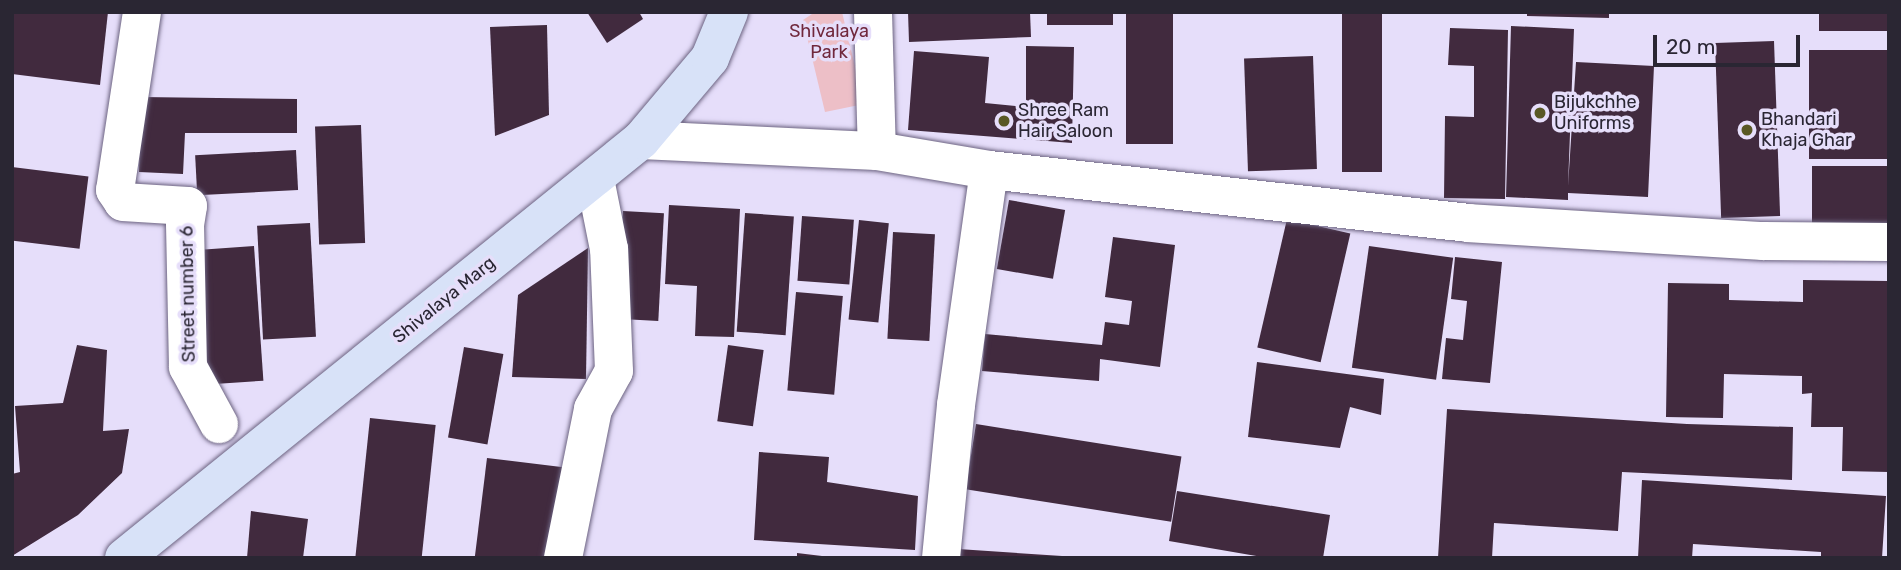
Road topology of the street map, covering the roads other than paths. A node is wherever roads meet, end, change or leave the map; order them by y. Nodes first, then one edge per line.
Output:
1 (142, 12) edge
2 (729, 12) edge
3 (873, 12) edge
4 (641, 139) junction
5 (877, 151) junction
6 (989, 170) junction
7 (595, 179) junction
8 (1889, 242) edge
9 (219, 424) dead end
10 (124, 558) edge
11 (563, 558) edge
12 (941, 558) edge

1 - 9 street, Street number 6
2 - 4 main road, Shivalaya Marg
3 - 5 street
4 - 5 street
4 - 7 main road, Shivalaya Marg
5 - 6 street
6 - 8 street
6 - 12 street
7 - 10 main road, Shivalaya Marg
7 - 11 street

